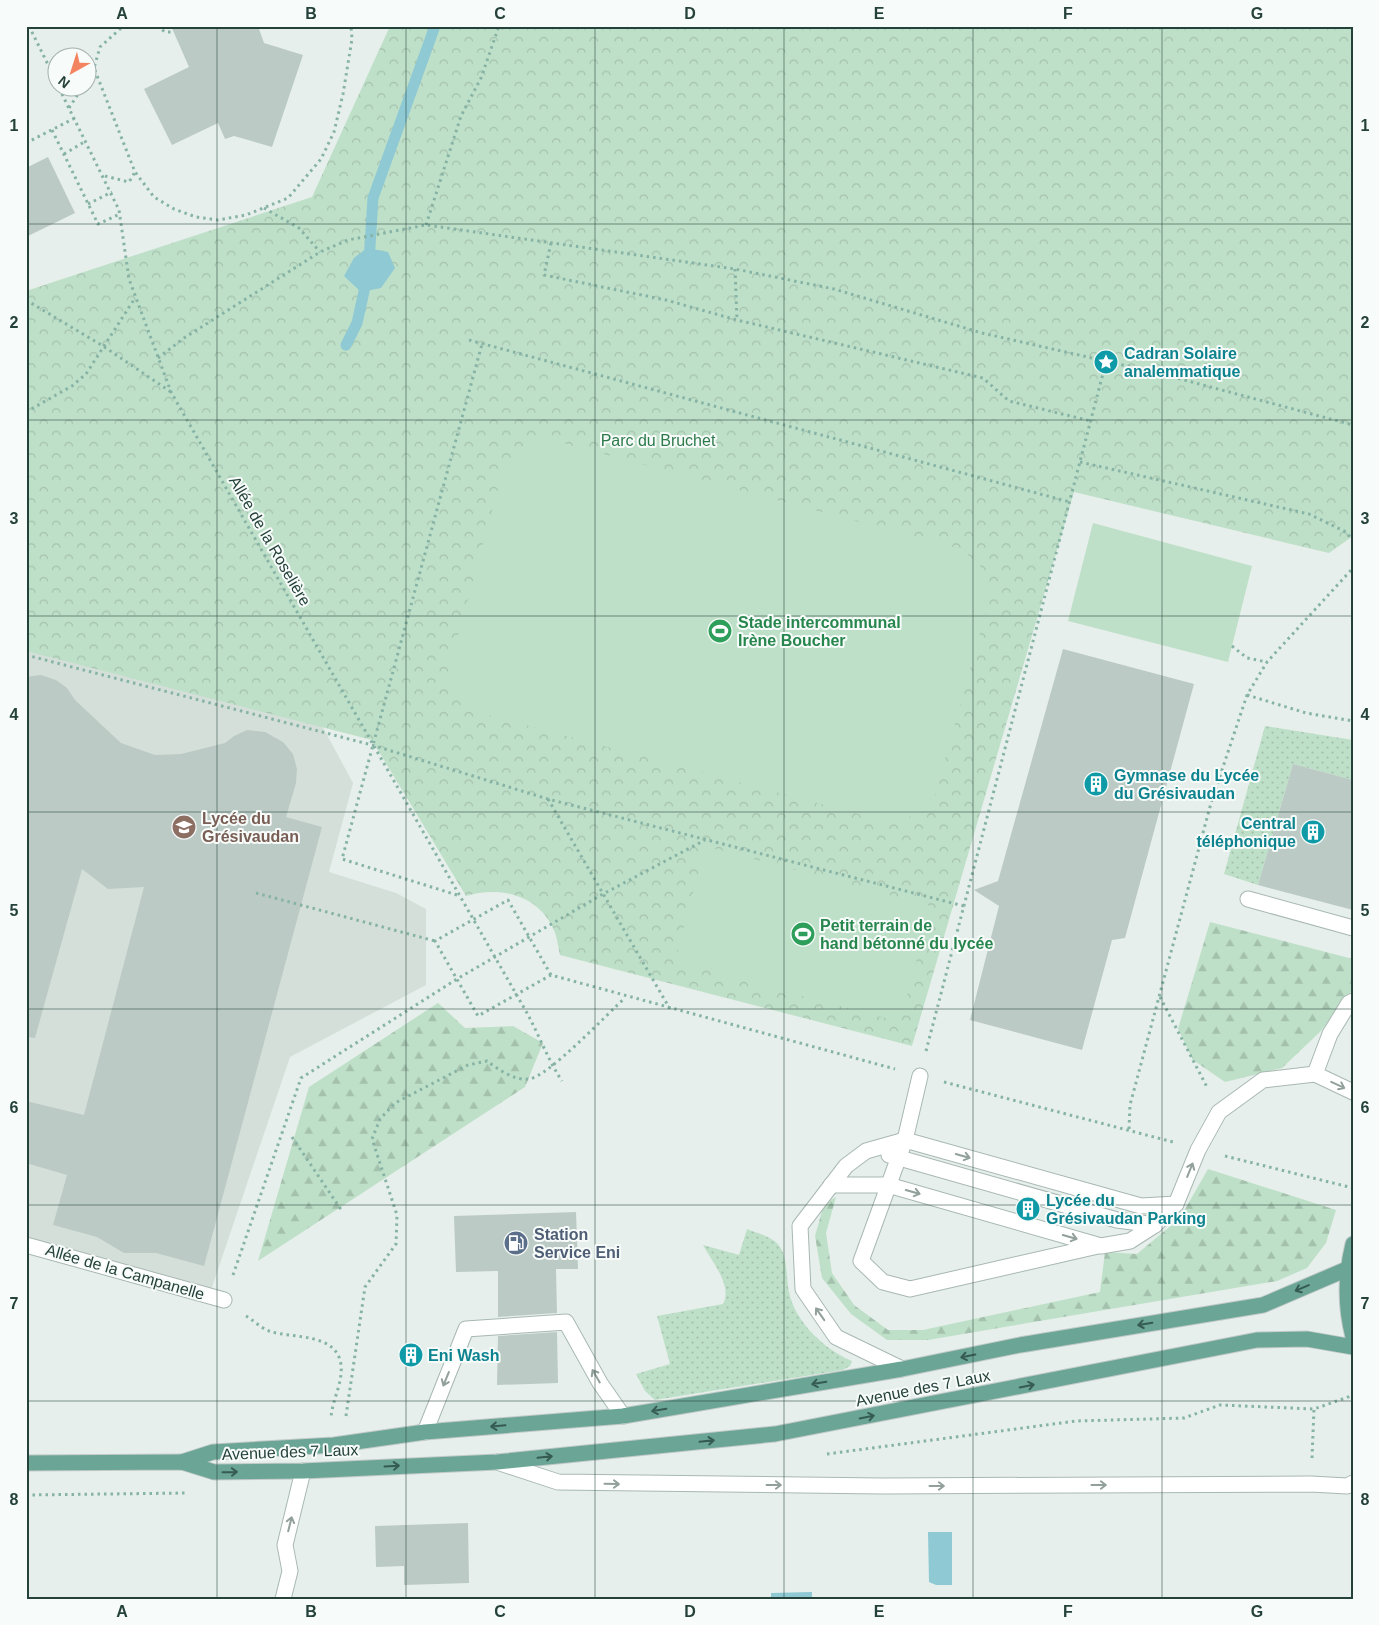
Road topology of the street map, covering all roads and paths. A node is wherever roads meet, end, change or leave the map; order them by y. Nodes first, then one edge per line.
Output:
1 (29, 26) edge
2 (127, 26) edge
3 (157, 26) edge
4 (351, 26) edge
5 (499, 26) edge
6 (174, 32) dead end
7 (98, 54) edge
8 (48, 65) edge
9 (98, 78) edge
10 (64, 98) edge
11 (76, 98) edge
12 (69, 108) junction
13 (75, 118) junction
14 (52, 130) junction
15 (86, 141) junction
16 (26, 144) edge
17 (64, 154) junction
18 (135, 172) junction
19 (104, 176) junction
20 (112, 192) junction
21 (88, 204) junction
22 (264, 208) junction
23 (120, 214) junction
24 (426, 225) junction
25 (551, 243) junction
26 (320, 252) junction
27 (735, 269) junction
28 (136, 298) junction
29 (26, 300) edge
30 (737, 320) junction
31 (469, 340) dead end
32 (482, 344) junction
33 (103, 346) junction
34 (158, 358) junction
35 (1106, 362) junction
36 (171, 392) junction
37 (26, 412) edge
38 (1091, 421) junction
39 (1353, 425) edge
40 (1080, 462) junction
41 (1070, 502) junction
42 (1353, 541) edge
43 (1353, 568) edge
44 (1232, 646) dead end
45 (26, 655) edge
46 (1267, 662) junction
47 (1247, 695) junction
48 (1353, 721) edge
49 (372, 746) junction
50 (548, 799) junction
51 (705, 840) junction
52 (256, 893) dead end
53 (603, 894) junction
54 (457, 895) junction
55 (1248, 899) dead end
56 (964, 906) junction
57 (472, 920) junction
58 (1353, 928) edge
59 (529, 937) junction
60 (435, 941) junction
61 (494, 958) junction
62 (551, 975) junction
63 (457, 979) junction
64 (516, 995) junction
65 (1159, 996) junction
66 (1353, 1001) edge
67 (670, 1010) dead end
68 (553, 1067) junction
69 (1315, 1074) junction
70 (920, 1076) joint
71 (562, 1081) dead end
72 (1353, 1092) edge
73 (1219, 1112) junction
74 (1129, 1129) dead end
75 (292, 1137) dead end
76 (905, 1140) junction
77 (1198, 1150) junction
78 (866, 1151) junction
79 (898, 1157) junction
80 (831, 1185) junction
81 (888, 1185) junction
82 (1353, 1188) edge
83 (1176, 1204) junction
84 (342, 1211) dead end
85 (1155, 1225) junction
86 (26, 1244) edge
87 (1353, 1244) edge
88 (1101, 1246) junction
89 (1347, 1268) junction
90 (224, 1300) junction
91 (1353, 1338) edge
92 (1353, 1346) edge
93 (902, 1369) junction
94 (1351, 1396) dead end
95 (1314, 1409) junction
96 (623, 1416) junction
97 (333, 1425) dead end
98 (344, 1425) dead end
99 (425, 1432) junction
100 (823, 1454) dead end
101 (182, 1462) junction
102 (496, 1462) junction
103 (26, 1463) edge
104 (303, 1471) junction
105 (1311, 1484) junction
106 (1351, 1485) edge
107 (283, 1599) edge

1 - 8 path, Allée de la Roselière
2 - 7 path
3 - 6 path
4 - 22 path
5 - 24 path
9 - 18 path
10 - 12 path, Allée de la Roselière
11 - 12 path
12 - 13 path, Allée de la Roselière
13 - 14 path
13 - 15 path, Allée de la Roselière
14 - 16 path
14 - 17 path
15 - 17 path
15 - 19 path, Allée de la Roselière
17 - 21 path
18 - 19 path
18 - 22 path
19 - 20 path, Allée de la Roselière
20 - 21 path
20 - 23 path, Allée de la Roselière
21 - 23 path
22 - 26 path
23 - 28 path, Allée de la Roselière
24 - 25 path
24 - 26 path
25 - 27 path
25 - 30 path
26 - 34 path
27 - 30 path
27 - 35 path
28 - 33 path
28 - 34 path, Allée de la Roselière
29 - 33 path
30 - 38 path
31 - 32 path
32 - 41 path
32 - 49 path
33 - 36 path
33 - 37 path
34 - 36 path, Allée de la Roselière
35 - 38 path
35 - 39 path
36 - 49 path, Allée de la Roselière
38 - 40 path
40 - 41 path
40 - 42 path
41 - 56 path
43 - 46 path
44 - 46 path
45 - 49 path
46 - 47 path
47 - 48 path
47 - 65 path
49 - 50 path
49 - 54 path, Allée de la Roselière
49 - 54 path
50 - 51 path
50 - 53 path
51 - 53 path
51 - 56 path
52 - 60 path
53 - 59 path
53 - 67 path
54 - 57 path, Allée de la Roselière
55 - 58 street
56 - 70 path
57 - 59 path
57 - 60 path
57 - 61 path, Allée de la Roselière
59 - 61 path
59 - 62 path
60 - 63 path
61 - 63 path
61 - 64 path, Allée de la Roselière
62 - 64 path
62 - 68 path
63 - 64 path
63 - 90 path
64 - 68 path, Allée de la Roselière
65 - 73 path
65 - 74 path
66 - 69 street
68 - 71 path, Allée de la Roselière
68 - 98 path
69 -> 72 street
69 - 73 street
70 - 76 street
73 - 77 street
75 - 84 path
76 - 78 street
76 - 79 street
76 -> 83 street
77 - 82 path
83 -> 77 street
78 - 79 street
78 - 80 street
79 - 81 street
79 - 85 street
80 - 81 street
93 -> 80 street
81 -> 88 street
81 - 88 street
83 - 85 street
85 - 88 street
86 - 90 street, Allée de la Campanelle
87 - 89 main road
89 - 91 main road
89 -> 93 main road
90 - 97 path
102 -> 92 main road, Avenue des 7 Laux
93 -> 96 main road
94 - 95 path
95 - 100 path
95 - 105 path
96 -> 99 main road
96 -> 99 street
99 - 101 main road
101 - 103 main road, Avenue des 7 Laux
101 -> 104 main road, Avenue des 7 Laux
104 -> 102 main road, Avenue des 7 Laux
102 -> 105 street, Avenue des 7 Laux
107 -> 104 street
105 - 106 street, Avenue des 7 Laux

